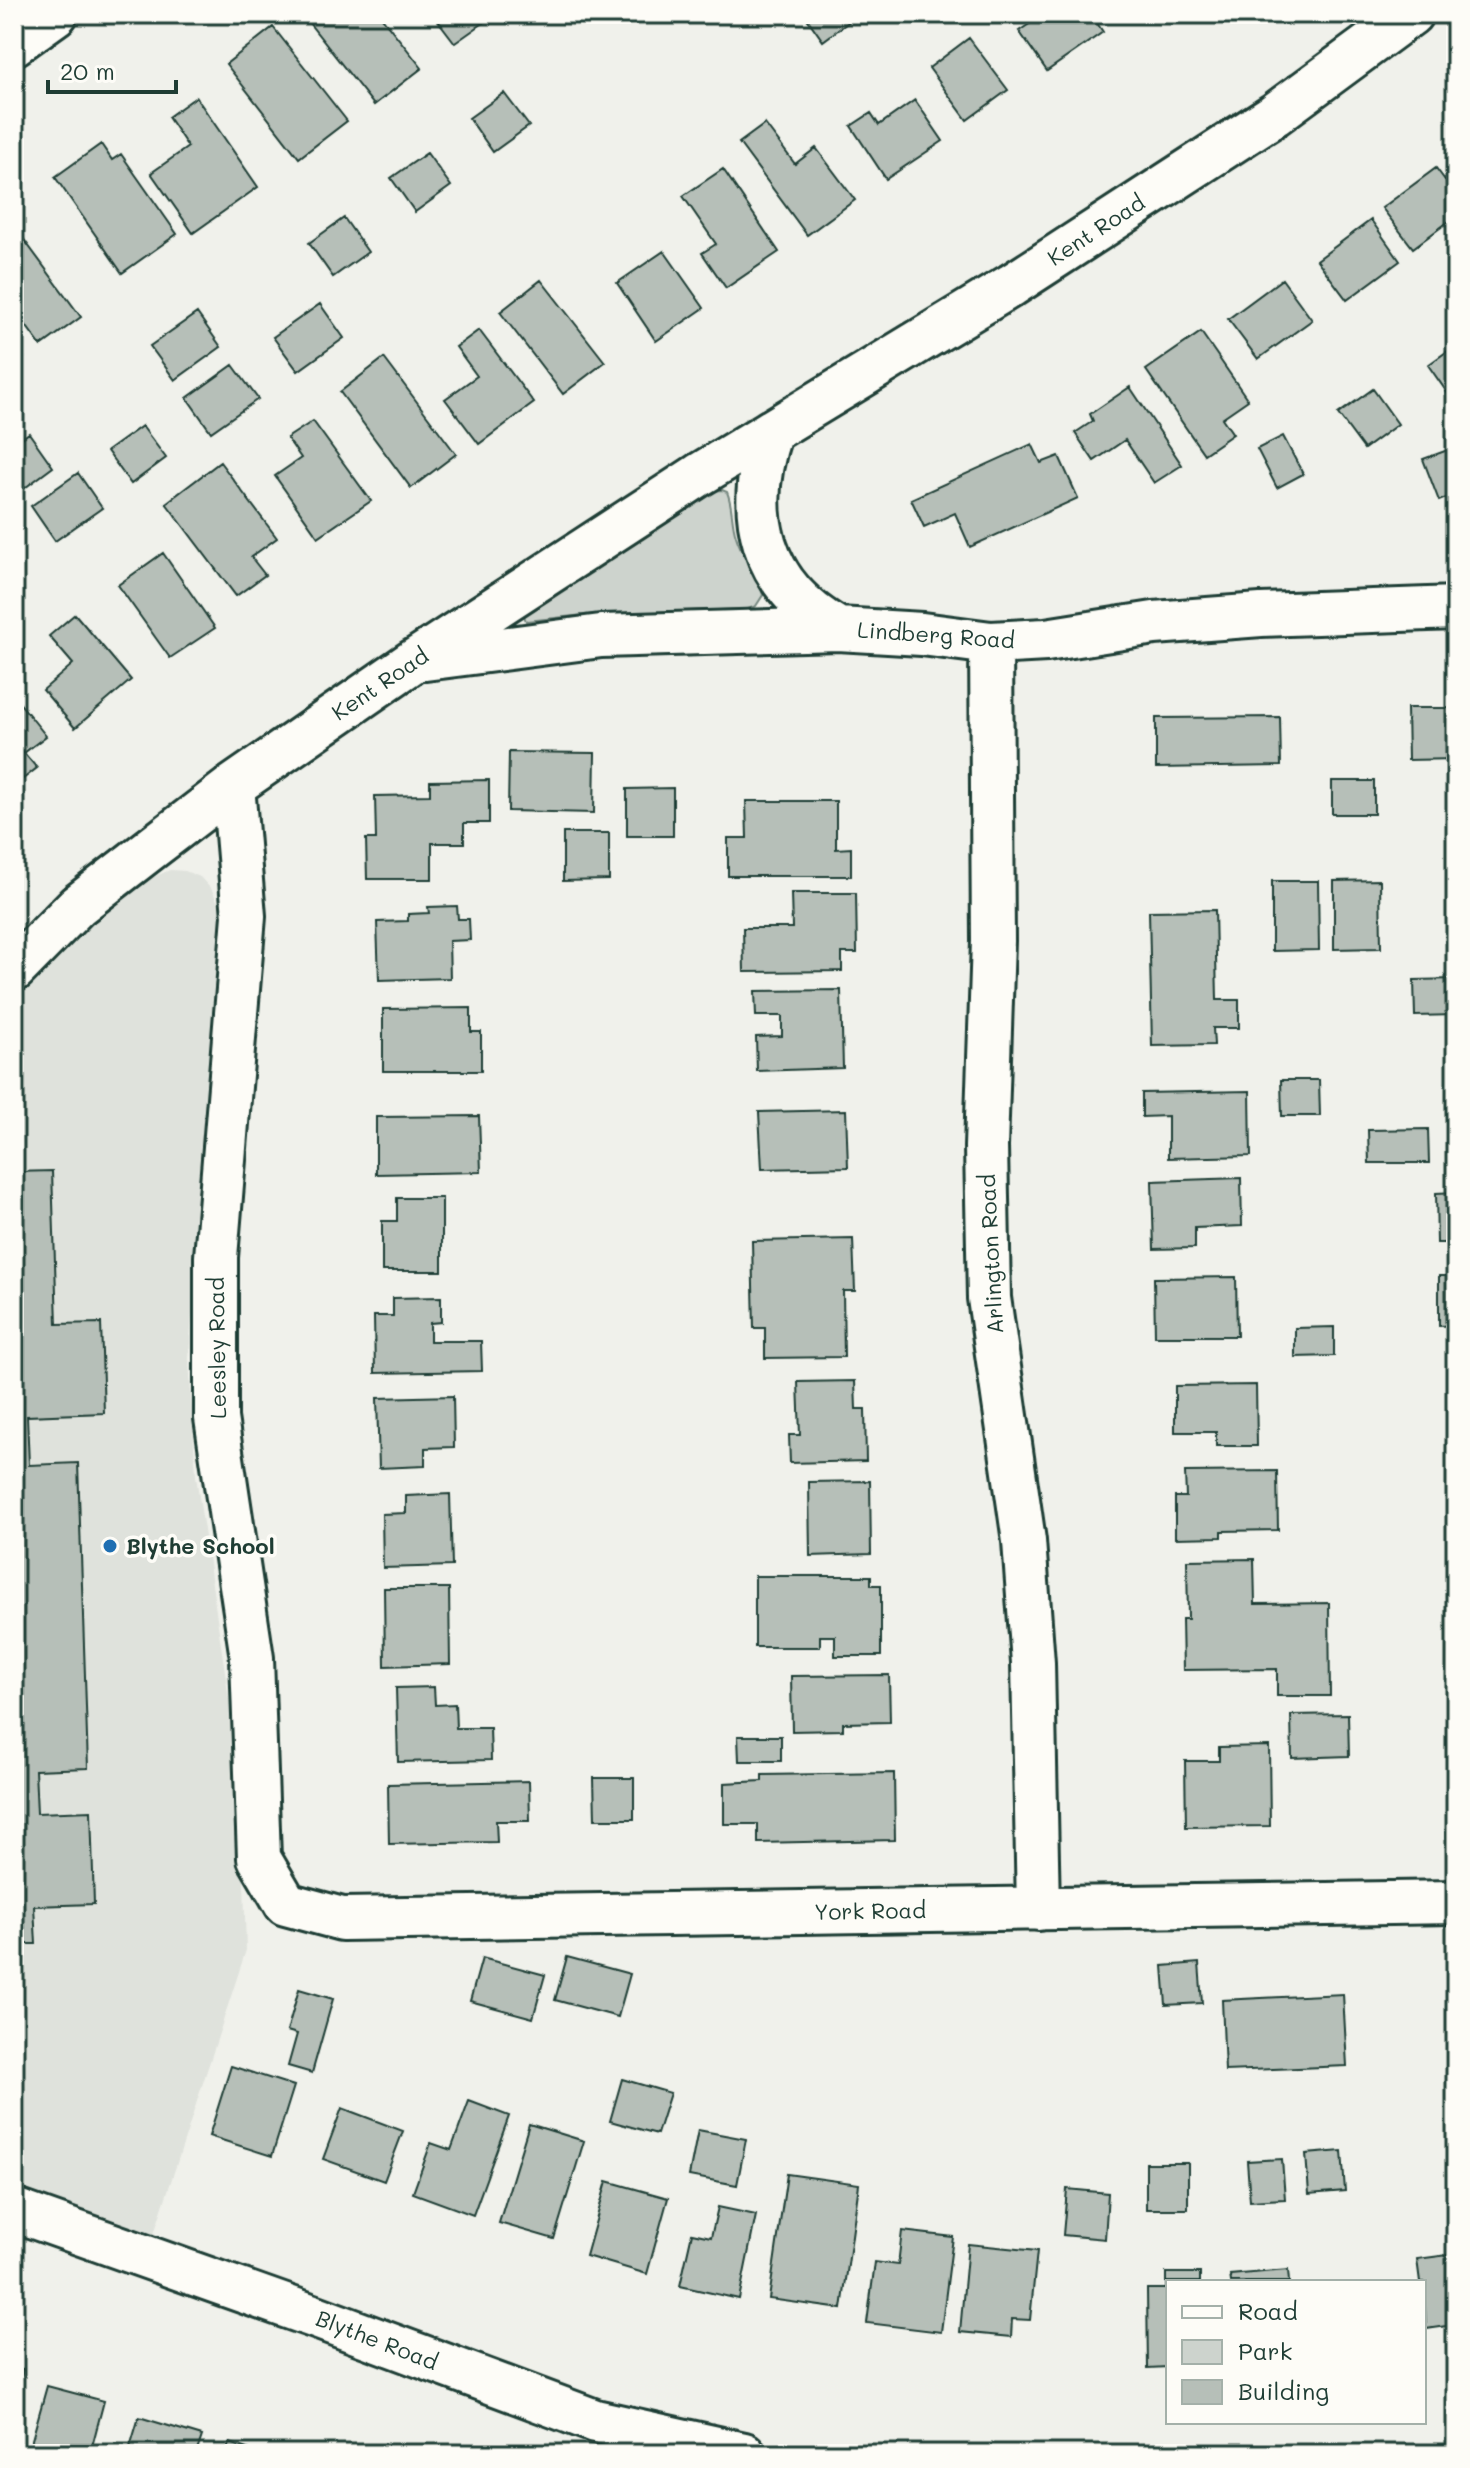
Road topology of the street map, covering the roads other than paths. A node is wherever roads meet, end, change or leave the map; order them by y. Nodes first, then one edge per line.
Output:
1 (56, 14) edge
2 (1411, 14) edge
3 (14, 44) edge
4 (771, 431) junction
5 (1456, 608) edge
6 (838, 629) junction
7 (991, 643) junction
8 (415, 660) junction
9 (233, 786) junction
10 (14, 970) edge
11 (1456, 1902) edge
12 (286, 1904) joint
13 (1038, 1909) junction
14 (14, 2210) edge
15 (744, 2454) edge

1 - 3 street
2 - 4 street, Kent Road
4 - 6 street
4 - 8 street, Kent Road
5 - 7 street, Lindberg Road
6 - 7 street, Lindberg Road
6 - 8 street, Lindberg Road
7 - 13 street, Arlington Road
8 - 9 street, Kent Road
9 - 10 street, Kent Road
9 - 12 street, Leesley Road
11 - 13 street, York Road
12 - 13 street, York Road
14 - 15 street, Blythe Road

